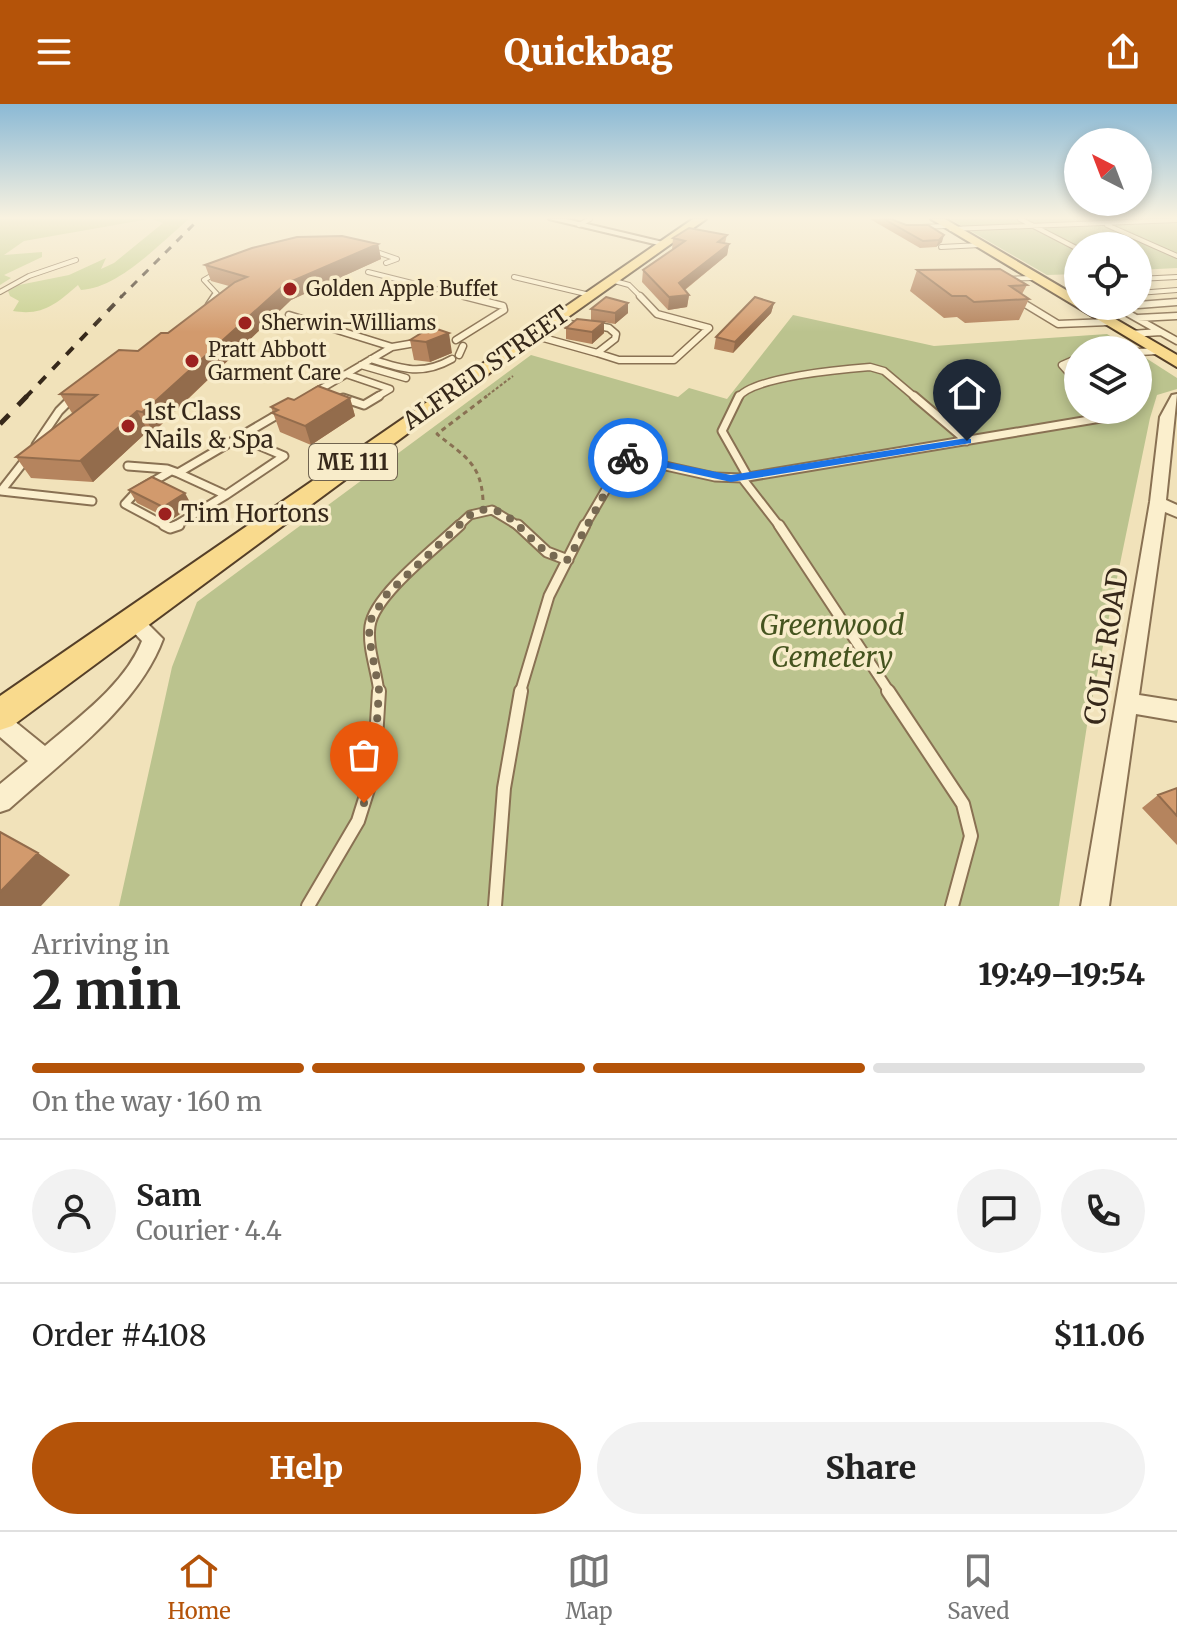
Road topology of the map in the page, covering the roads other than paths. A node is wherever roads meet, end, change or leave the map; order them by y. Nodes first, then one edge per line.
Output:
1 (386, 256) edge
2 (389, 256) edge
3 (644, 256) edge
4 (999, 256) edge
5 (397, 259) junction
6 (76, 260) dead end
7 (386, 263) dead end
8 (220, 272) edge
9 (368, 272) dead end
10 (514, 277) dead end
11 (1177, 277) edge
12 (1034, 278) junction
13 (1152, 278) edge
14 (611, 280) junction
15 (994, 281) edge
16 (1177, 290) edge
17 (1006, 291) edge
18 (0, 292) edge
19 (1152, 292) edge
20 (590, 295) junction
21 (1064, 296) edge
22 (1177, 302) edge
23 (1152, 304) edge
24 (207, 308) edge
25 (289, 315) dead end
26 (1177, 316) edge
27 (1075, 320) edge
28 (1125, 320) edge
29 (553, 321) junction
30 (1133, 326) junction
31 (1177, 331) edge
32 (1161, 332) junction
33 (533, 335) junction
34 (427, 340) edge
35 (1177, 341) edge
36 (392, 347) junction
37 (1152, 351) edge
38 (1158, 351) junction
39 (597, 353) junction
40 (371, 359) junction
41 (1177, 362) edge
42 (361, 365) junction
43 (346, 374) junction
44 (410, 374) junction
45 (390, 389) junction
46 (319, 390) junction
47 (78, 392) edge
48 (309, 396) edge
49 (1177, 398) edge
50 (287, 409) edge
51 (1070, 424) edge
52 (239, 437) junction
53 (967, 441) junction
54 (128, 466) dead end
55 (174, 472) junction
56 (745, 477) junction
57 (226, 495) junction
58 (92, 501) dead end
59 (1158, 502) junction
60 (1177, 512) edge
61 (568, 560) junction
62 (133, 621) junction
63 (1125, 702) junction
64 (1177, 711) edge
65 (0, 715) edge
66 (0, 723) edge
67 (44, 760) junction
68 (0, 800) edge
69 (308, 906) edge
70 (495, 906) edge
71 (952, 906) edge
72 (1095, 906) edge

1 - 5 lane
2 - 5 lane
3 - 14 main road, ALFRED STREET / ME 111
4 - 12 main road
5 - 7 lane
6 - 18 lane
8 - 24 lane
9 - 44 lane
10 - 20 lane
11 - 13 lane
12 - 15 lane
12 - 21 main road
14 - 20 main road, ALFRED STREET / ME 111
14 - 39 lane
16 - 19 lane
17 - 27 lane
20 - 29 main road, ALFRED STREET / ME 111
22 - 23 lane
25 - 36 lane
26 - 30 lane
28 - 30 main road
29 - 33 main road, ALFRED STREET / ME 111
29 - 39 lane
30 - 32 lane
30 - 32 lane
30 - 38 main road
31 - 32 lane
32 - 35 lane
33 - 39 lane
33 - 62 main road, ALFRED STREET / ME 111
34 - 36 lane
36 - 40 lane
37 - 38 lane
38 - 41 main road
40 - 42 lane
40 - 44 lane
42 - 43 lane
42 - 44 lane
43 - 45 lane
43 - 46 lane
44 - 45 lane
45 - 46 lane
46 - 48 lane
47 - 58 lane
49 - 59 street, COLE ROAD
50 - 52 lane
51 - 53 lane
52 - 55 lane
52 - 57 lane
53 - 56 lane
53 - 56 lane
54 - 55 lane
55 - 57 lane
55 - 57 lane
56 - 61 lane
56 - 71 lane
59 - 60 street
59 - 63 street, COLE ROAD
61 - 69 lane
61 - 70 lane
62 - 65 main road, ALFRED STREET / ME 111
62 - 67 street
63 - 64 street
63 - 72 street, COLE ROAD
66 - 67 street
67 - 68 street

